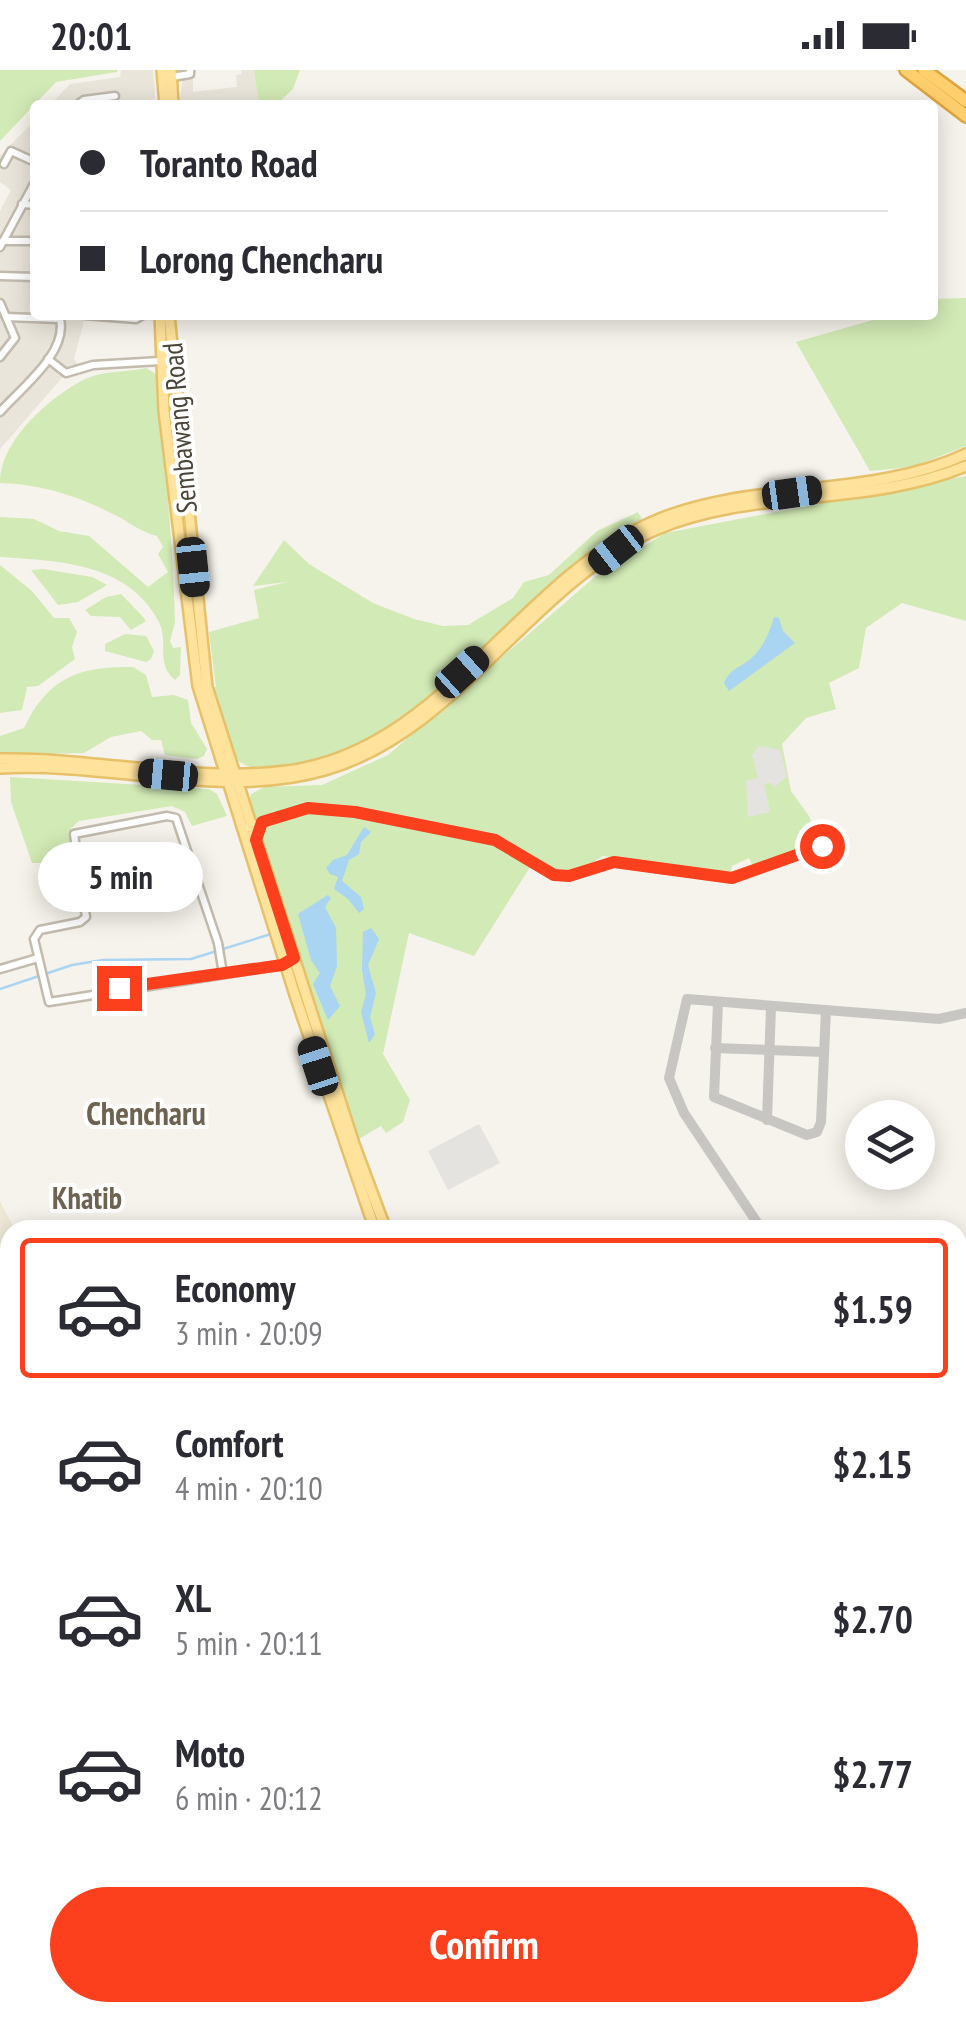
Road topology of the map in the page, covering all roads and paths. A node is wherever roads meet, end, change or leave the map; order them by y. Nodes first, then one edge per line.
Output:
1 (162, 70) edge
2 (906, 70) edge
3 (924, 70) edge
4 (190, 72) edge
5 (171, 73) edge
6 (116, 96) dead end
7 (84, 100) edge
8 (164, 100) edge
9 (173, 100) edge
10 (966, 102) edge
11 (966, 116) edge
12 (30, 160) edge
13 (4, 164) dead end
14 (30, 190) edge
15 (22, 204) junction
16 (30, 205) edge
17 (30, 242) edge
18 (2, 244) edge
19 (0, 276) edge
20 (30, 276) edge
21 (0, 304) edge
22 (6, 316) junction
23 (30, 317) edge
24 (60, 320) edge
25 (160, 320) edge
26 (169, 320) edge
27 (0, 357) edge
28 (48, 359) junction
29 (160, 361) junction
30 (176, 398) junction
31 (164, 406) junction
32 (0, 412) edge
33 (178, 412) junction
34 (966, 454) edge
35 (966, 466) edge
36 (215, 748) junction
37 (226, 754) junction
38 (0, 760) edge
39 (0, 768) edge
40 (188, 770) junction
41 (253, 772) junction
42 (229, 776) junction
43 (202, 778) junction
44 (261, 780) junction
45 (239, 804) junction
46 (262, 822) junction
47 (246, 828) junction
48 (256, 840) junction
49 (822, 846) dead end
50 (38, 958) junction
51 (290, 961) junction
52 (0, 969) edge
53 (222, 974) junction
54 (372, 1220) edge
55 (382, 1220) edge

1 - 8 main road
2 - 11 highway
3 - 10 highway
4 - 5 street
5 - 9 main road
6 - 7 street
12 - 13 street
14 - 15 street
15 - 16 street
15 - 18 street
17 - 18 street
19 - 20 street
21 - 22 street
22 - 23 street
22 - 27 street
24 - 28 street
25 - 29 main road, Sembawang Road
26 - 30 main road, Sembawang Road
28 - 29 street
28 - 32 street
29 - 31 main road, Sembawang Road
30 - 31 main road
30 - 33 main road, Sembawang Road
31 - 33 main road
31 - 36 main road, Sembawang Road
33 - 37 main road, Sembawang Road
34 - 41 main road
35 - 44 main road
36 - 40 main road
36 - 42 main road, Sembawang Road
37 - 41 main road
37 - 42 main road, Sembawang Road
38 - 40 main road
39 - 43 main road
40 - 42 main road
41 - 42 main road
42 - 43 main road
42 - 44 main road
42 - 45 main road, Sembawang Road
43 - 45 main road
44 - 45 main road
45 - 47 main road, Sembawang Road
46 - 47 street
46 - 48 main road
46 - 49 street
47 - 48 main road, Sembawang Road
47 - 51 main road, Sembawang Road
48 - 51 main road, Sembawang Road
50 - 52 street
50 - 53 street
50 - 53 street
51 - 53 street
51 - 54 main road, Sembawang Road
51 - 55 main road, Sembawang Road

